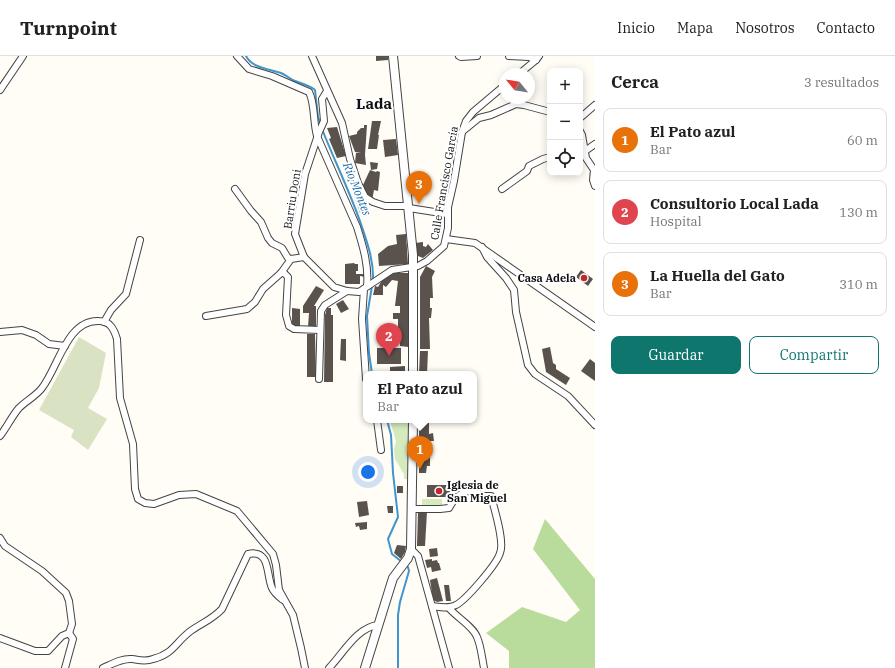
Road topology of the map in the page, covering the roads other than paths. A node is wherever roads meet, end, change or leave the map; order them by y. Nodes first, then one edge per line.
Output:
1 (23, 56) edge
2 (237, 56) edge
3 (393, 56) edge
4 (459, 56) edge
5 (477, 56) edge
6 (509, 56) edge
7 (315, 57) edge
8 (537, 58) edge
9 (526, 68) edge
10 (0, 90) edge
11 (499, 90) edge
12 (327, 91) junction
13 (595, 105) edge
14 (547, 111) edge
15 (583, 115) edge
16 (462, 132) junction
17 (318, 134) junction
18 (595, 144) edge
19 (583, 150) edge
20 (547, 158) edge
21 (595, 186) edge
22 (235, 189) dead end
23 (502, 189) dead end
24 (409, 207) junction
25 (447, 214) junction
26 (446, 238) junction
27 (140, 240) dead end
28 (482, 247) junction
29 (304, 257) junction
30 (291, 259) junction
31 (413, 267) junction
32 (281, 272) junction
33 (366, 287) junction
34 (347, 291) junction
35 (206, 316) dead end
36 (104, 322) junction
37 (595, 327) edge
38 (320, 330) junction
39 (0, 332) edge
40 (65, 346) junction
41 (365, 371) edge
42 (413, 371) edge
43 (319, 379) dead end
44 (377, 423) edge
45 (413, 423) edge
46 (595, 425) edge
47 (0, 436) edge
48 (381, 450) dead end
49 (412, 509) junction
50 (0, 538) edge
51 (411, 549) junction
52 (286, 601) junction
53 (432, 606) junction
54 (449, 608) junction
55 (378, 625) junction
56 (69, 633) junction
57 (0, 638) edge
58 (65, 668) edge
59 (103, 668) edge
60 (305, 668) edge
61 (329, 668) edge
62 (365, 668) edge
63 (449, 668) edge
64 (484, 668) edge

1 - 10 street
2 - 17 street
3 - 24 street
4 - 5 street
6 - 8 street
7 - 12 street
8 - 9 street
11 - 16 street, Calle Francisco García
12 - 17 street, Barriu Doni
12 - 24 street
13 - 15 street
14 - 16 street
16 - 25 street, Calle Francisco García
17 - 29 street, Barriu Doni
17 - 33 street
18 - 19 street
19 - 21 street
20 - 23 street
22 - 30 street, Barriu Doni
24 - 25 street
24 - 31 street
25 - 26 street, Calle Francisco García
26 - 28 street
26 - 31 street, Calle Francisco García
27 - 36 street
28 - 37 street
28 - 46 street
29 - 30 street
29 - 34 street, Barriu Doni
30 - 32 street
31 - 33 street
31 - 42 street
32 - 35 street
32 - 38 street
33 - 34 street
33 - 41 street
34 - 38 street
36 - 40 street
36 - 52 street
38 - 43 street
39 - 40 street
40 - 47 street
44 - 48 street
45 - 49 street
49 - 51 street
49 - 54 street
50 - 56 street
51 - 53 street
51 - 55 street
52 - 59 street
52 - 60 street
53 - 54 street
53 - 63 street
54 - 64 street
55 - 61 street
55 - 62 street
56 - 57 street
56 - 58 street

